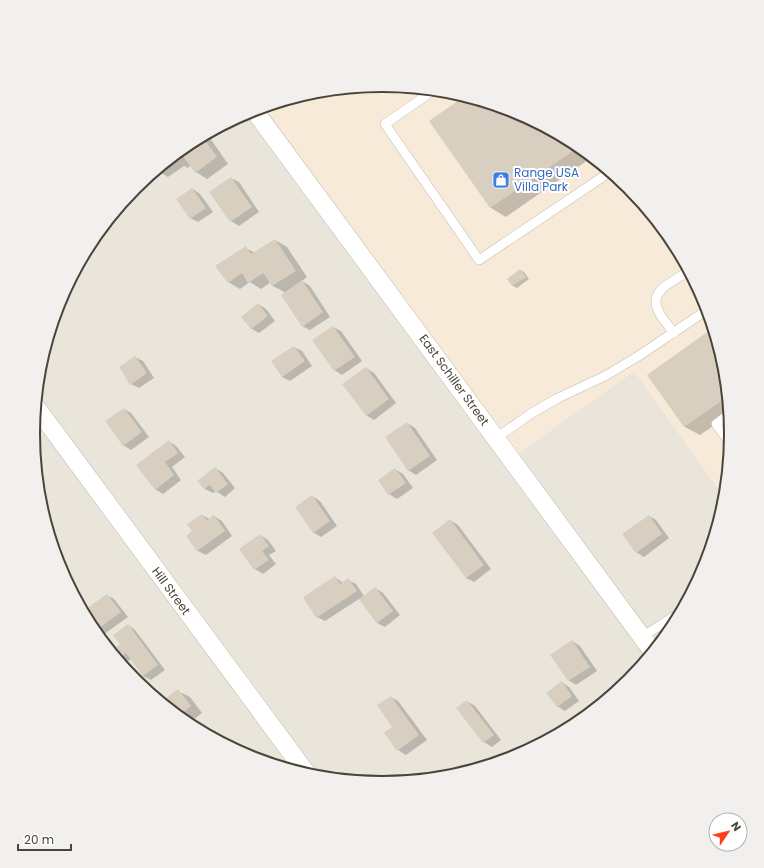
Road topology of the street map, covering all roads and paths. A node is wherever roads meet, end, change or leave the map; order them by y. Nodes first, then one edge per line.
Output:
1 (427, 95) edge
2 (258, 115) edge
3 (605, 175) edge
4 (684, 274) edge
5 (702, 313) edge
6 (674, 333) junction
7 (41, 414) edge
8 (723, 418) edge
9 (724, 435) edge
10 (496, 438) junction
11 (669, 620) edge
12 (642, 637) junction
13 (649, 647) edge
14 (301, 766) edge

1 - 3 lane
2 - 10 street, East Schiller Street
4 - 6 lane
5 - 6 lane
6 - 10 lane
7 - 14 street, Hill Street
8 - 9 lane
10 - 12 street, East Schiller Street
11 - 12 lane
12 - 13 street, East Schiller Street

